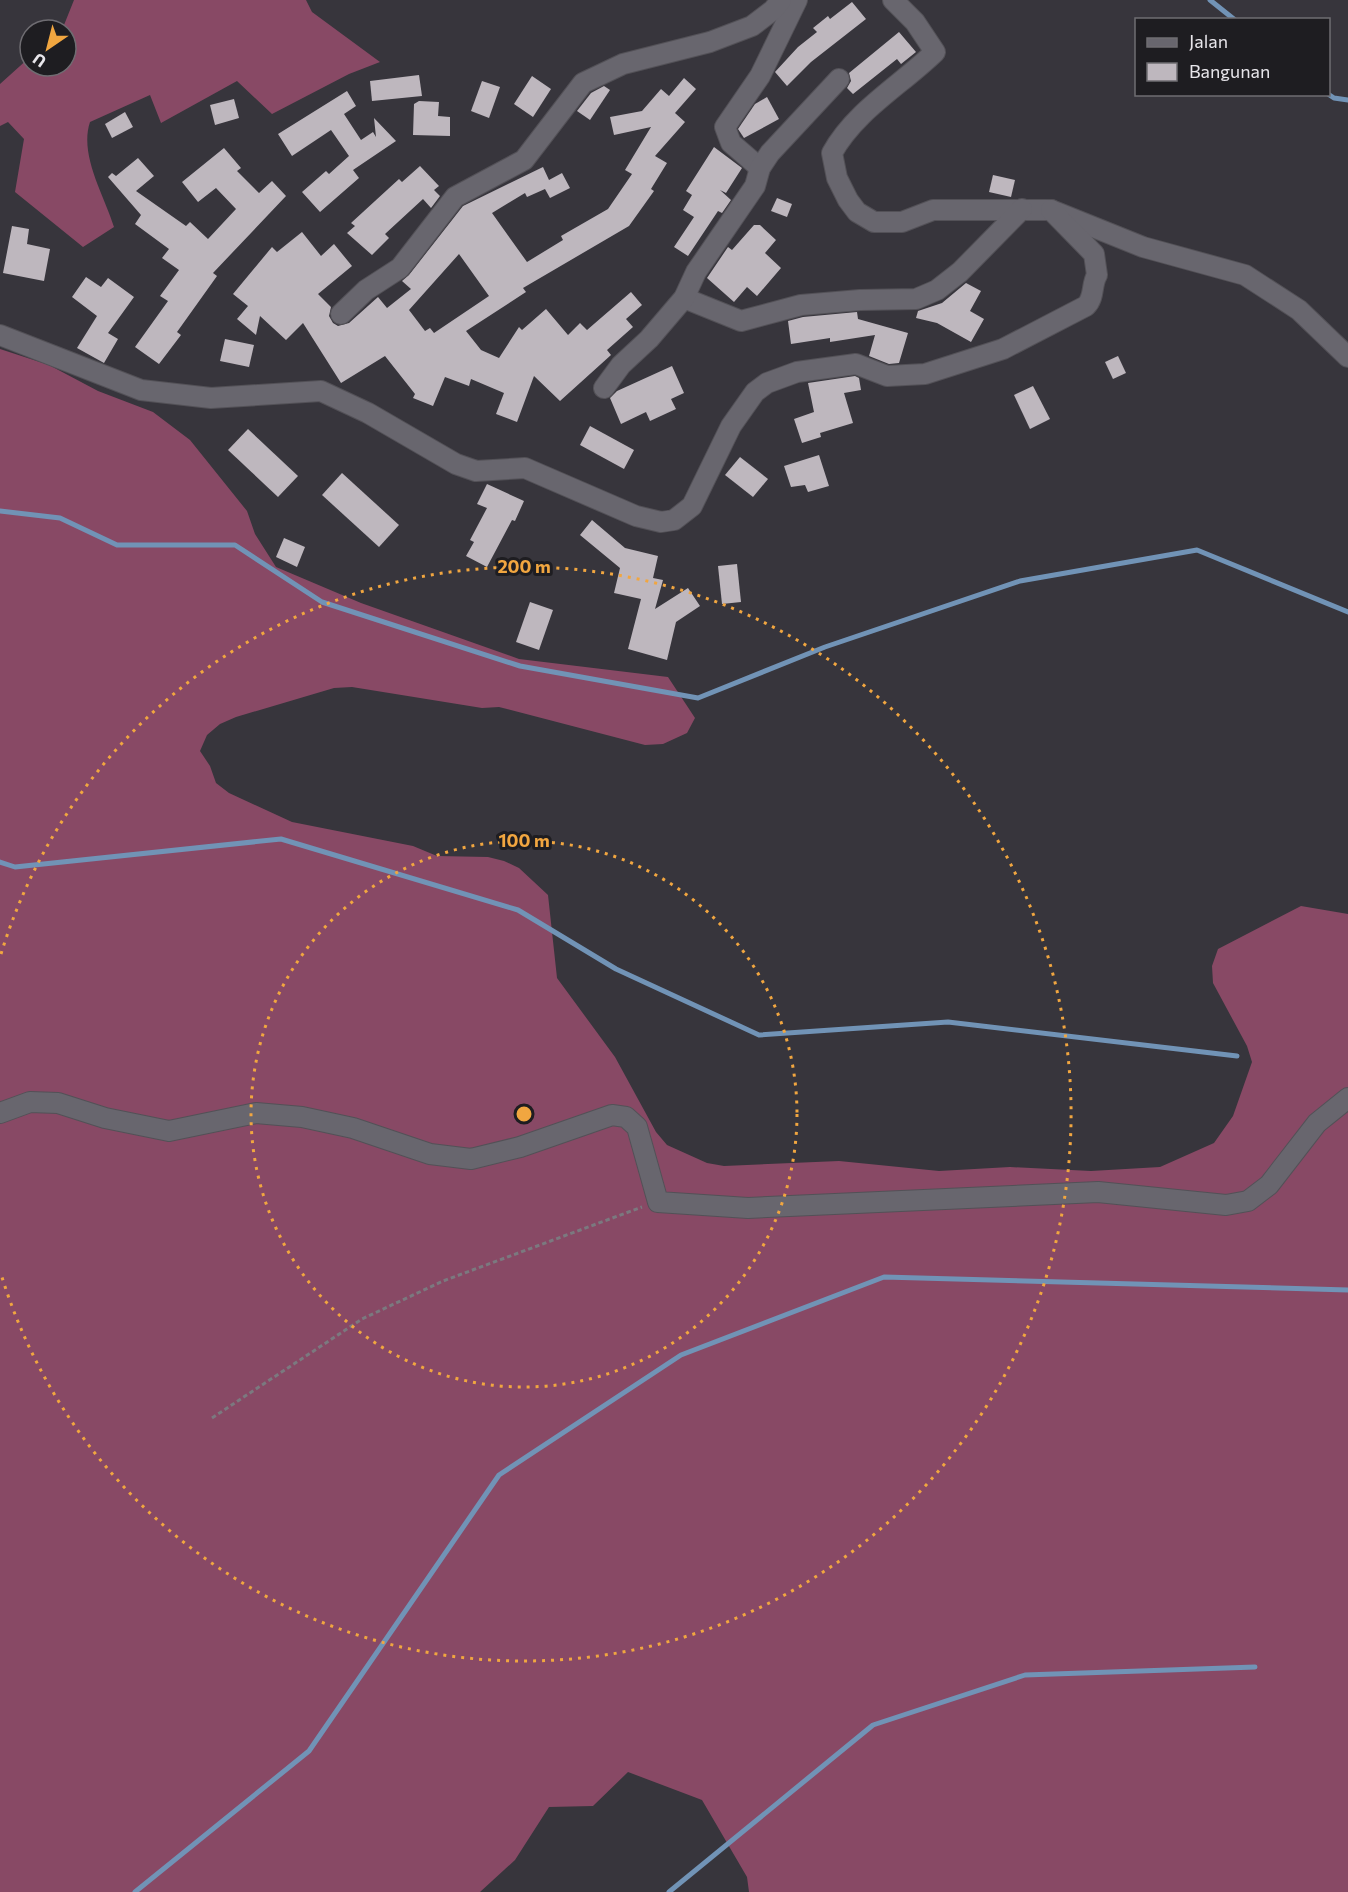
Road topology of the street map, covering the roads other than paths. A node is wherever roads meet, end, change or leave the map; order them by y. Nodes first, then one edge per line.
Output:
1 (781, 0) edge
2 (797, 0) edge
3 (893, 0) edge
4 (839, 79) dead end
5 (760, 168) junction
6 (1022, 209) junction
7 (1051, 210) junction
8 (684, 298) junction
9 (341, 314) dead end
10 (0, 335) edge
11 (1348, 357) edge
12 (604, 388) dead end
13 (1348, 1098) edge
14 (0, 1113) edge

1 - 9 street
2 - 5 street
3 - 6 street
4 - 5 street
5 - 8 street
6 - 7 street
6 - 8 street
7 - 10 street
7 - 11 street
8 - 12 street
13 - 14 street

